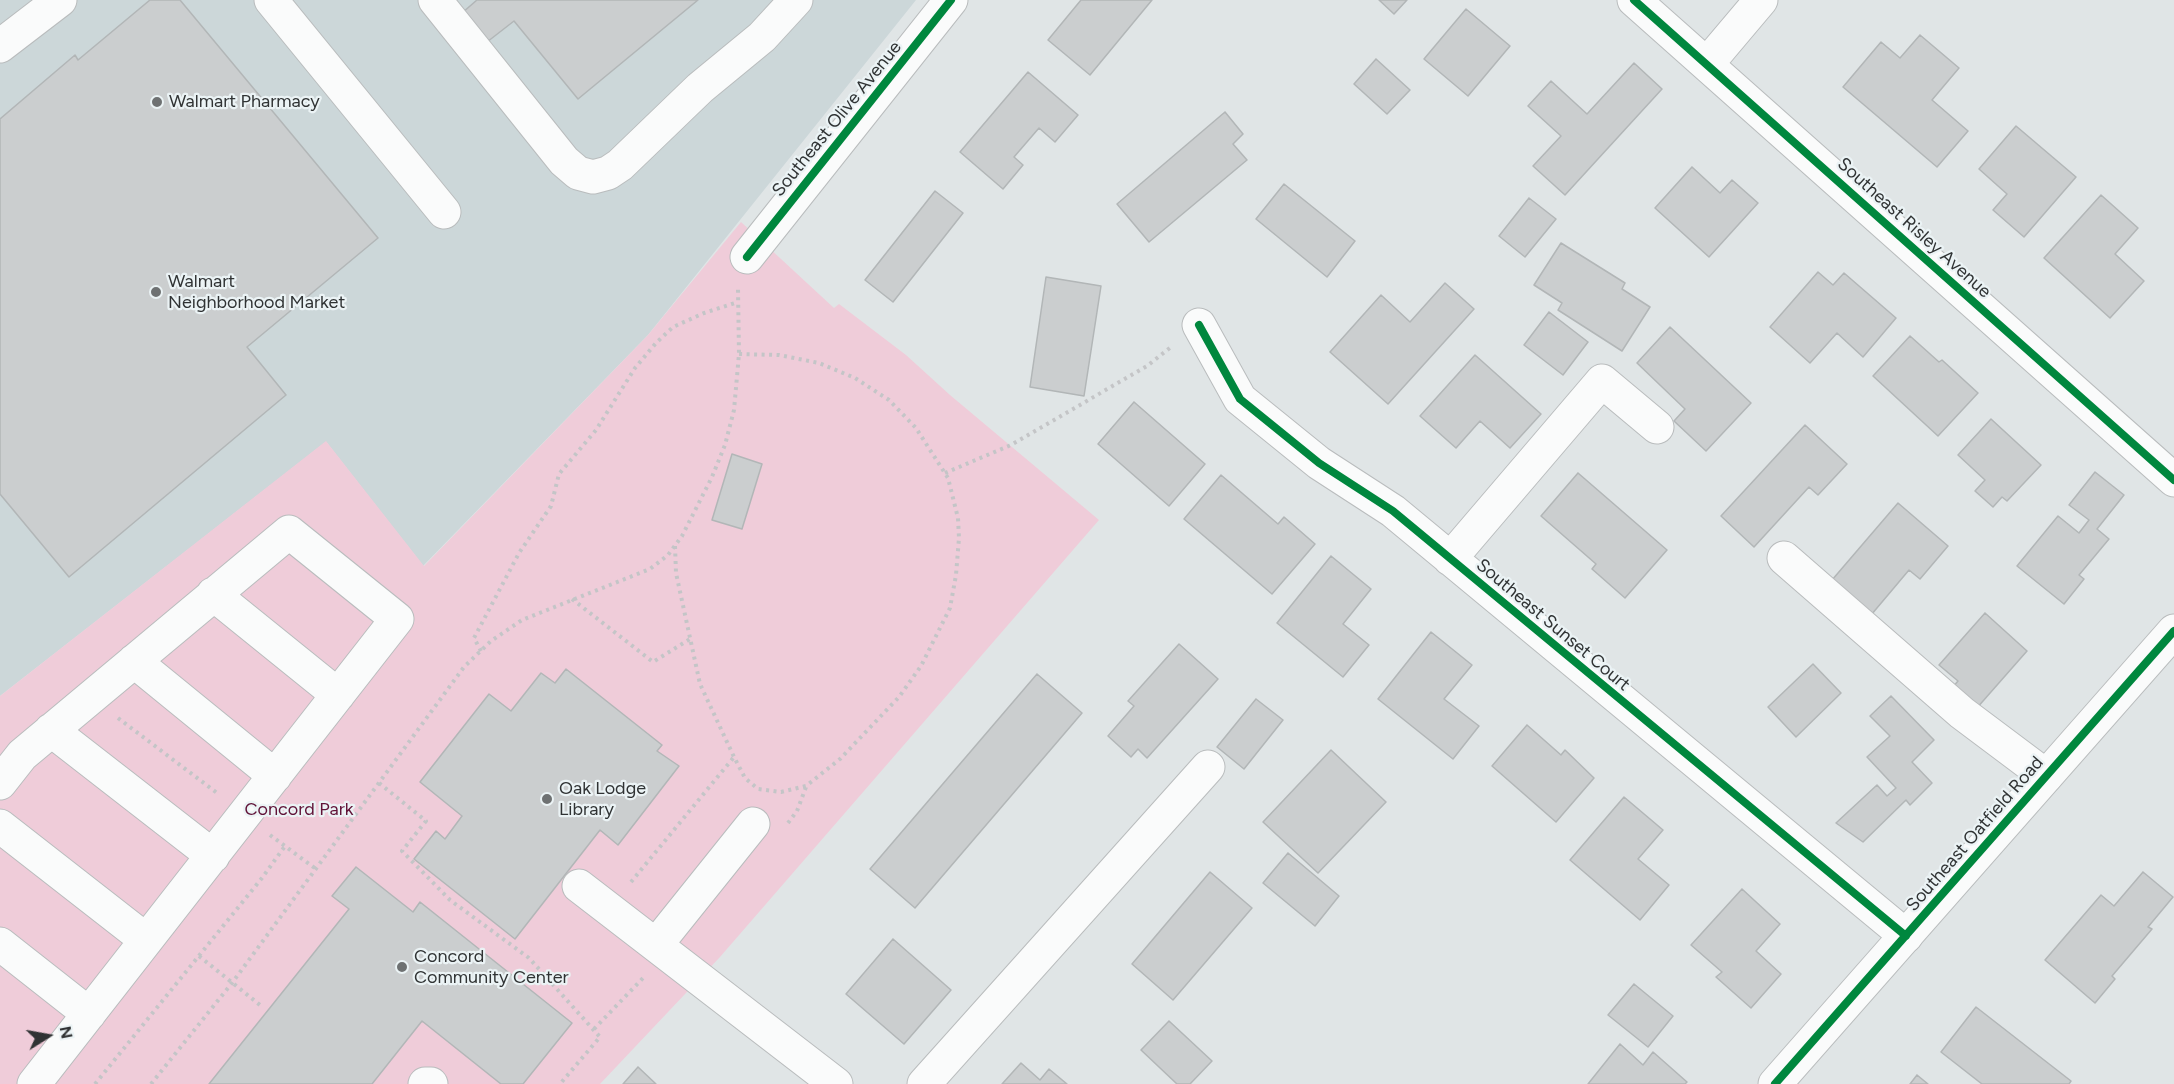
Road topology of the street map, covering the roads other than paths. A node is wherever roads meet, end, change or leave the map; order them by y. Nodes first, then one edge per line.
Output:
1 (60, 0) edge
2 (271, 0) edge
3 (435, 0) edge
4 (796, 0) edge
5 (951, 0) edge
6 (1634, 0) edge
7 (1761, 0) edge
8 (0, 46) edge
9 (1707, 64) junction
10 (444, 212) dead end
11 (747, 257) road end
12 (1199, 325) road end
13 (1657, 427) dead end
14 (2174, 480) edge
15 (1784, 558) dead end
16 (1450, 559) junction
17 (213, 594) junction
18 (2174, 631) edge
19 (134, 661) junction
20 (338, 695) junction
21 (51, 730) junction
22 (1208, 767) dead end
23 (275, 776) junction
24 (2046, 776) junction
25 (0, 783) edge
26 (753, 824) dead end
27 (0, 826) edge
28 (213, 856) junction
29 (579, 886) dead end
30 (1906, 936) junction
31 (146, 940) junction
32 (0, 944) edge
33 (656, 945) junction
34 (89, 1014) junction
35 (34, 1084) edge
36 (425, 1084) edge
37 (430, 1084) edge
38 (836, 1084) edge
39 (924, 1084) edge
40 (1775, 1084) edge

1 - 8 street
2 - 10 street
3 - 4 street
5 - 11 street, Southeast Olive Avenue
6 - 9 street, Southeast Risley Avenue
7 - 9 street
9 - 14 street, Southeast Risley Avenue
12 - 16 street, Southeast Sunset Court
13 - 16 street
15 - 24 street
16 - 30 street, Southeast Sunset Court
17 - 19 street
17 - 20 street
17 - 20 street
18 - 24 street, Southeast Oatfield Road
19 - 21 street
19 - 23 street
20 - 23 street
21 - 25 street
21 - 28 street
22 - 39 street
23 - 28 street
24 - 30 street, Southeast Oatfield Road
26 - 33 street
27 - 31 street
28 - 31 street
29 - 33 street
30 - 40 street, Southeast Oatfield Road
31 - 34 street
32 - 34 street
33 - 38 street
34 - 35 street
36 - 37 street

